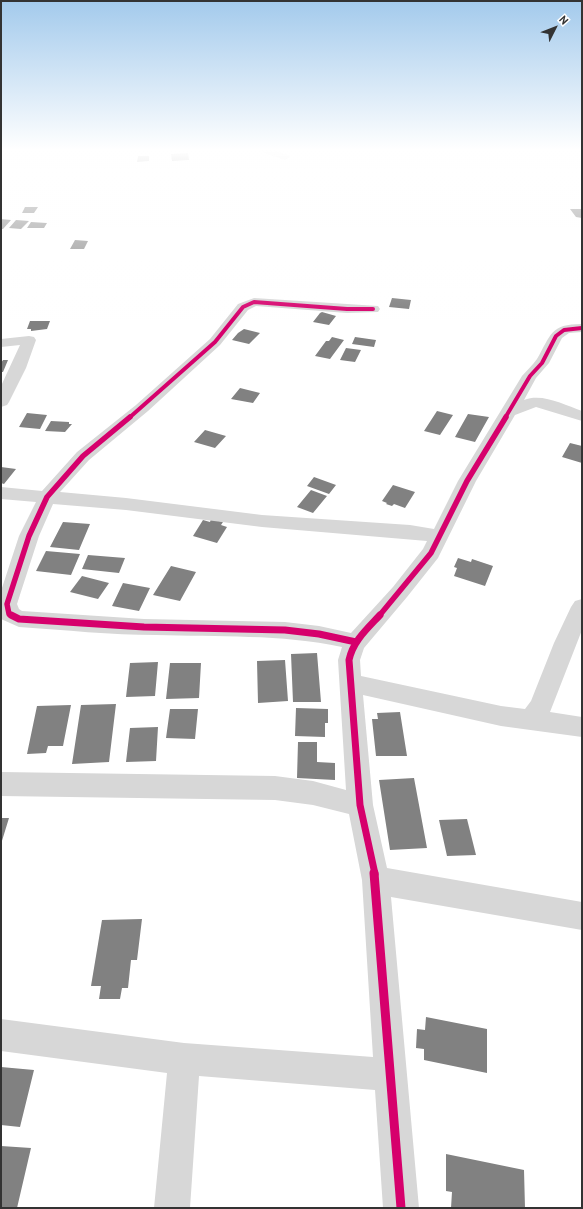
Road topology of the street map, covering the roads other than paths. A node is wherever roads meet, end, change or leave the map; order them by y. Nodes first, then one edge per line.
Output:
1 (373, 309) dead end
2 (582, 328) edge
3 (1, 343) edge
4 (1, 402) edge
5 (509, 412) junction
6 (582, 416) edge
7 (1, 493) edge
8 (47, 497) junction
9 (438, 536) junction
10 (582, 607) edge
11 (7, 622) edge
12 (356, 642) junction
13 (350, 683) junction
14 (530, 720) junction
15 (582, 727) edge
16 (1, 784) edge
17 (360, 805) junction
18 (376, 880) junction
19 (582, 916) edge
20 (1, 1035) edge
21 (184, 1059) junction
22 (390, 1075) junction
23 (172, 1208) edge
24 (401, 1208) edge

1 - 8 street
2 - 5 street
3 - 4 street
5 - 6 street
5 - 9 street
7 - 8 street
8 - 9 street
8 - 11 street
9 - 12 street
10 - 14 street
11 - 12 street
12 - 13 street
13 - 14 street
13 - 17 street
14 - 15 street
16 - 17 street
17 - 18 street
18 - 19 street
18 - 22 street
20 - 21 street
21 - 22 street
21 - 23 street
22 - 24 street

